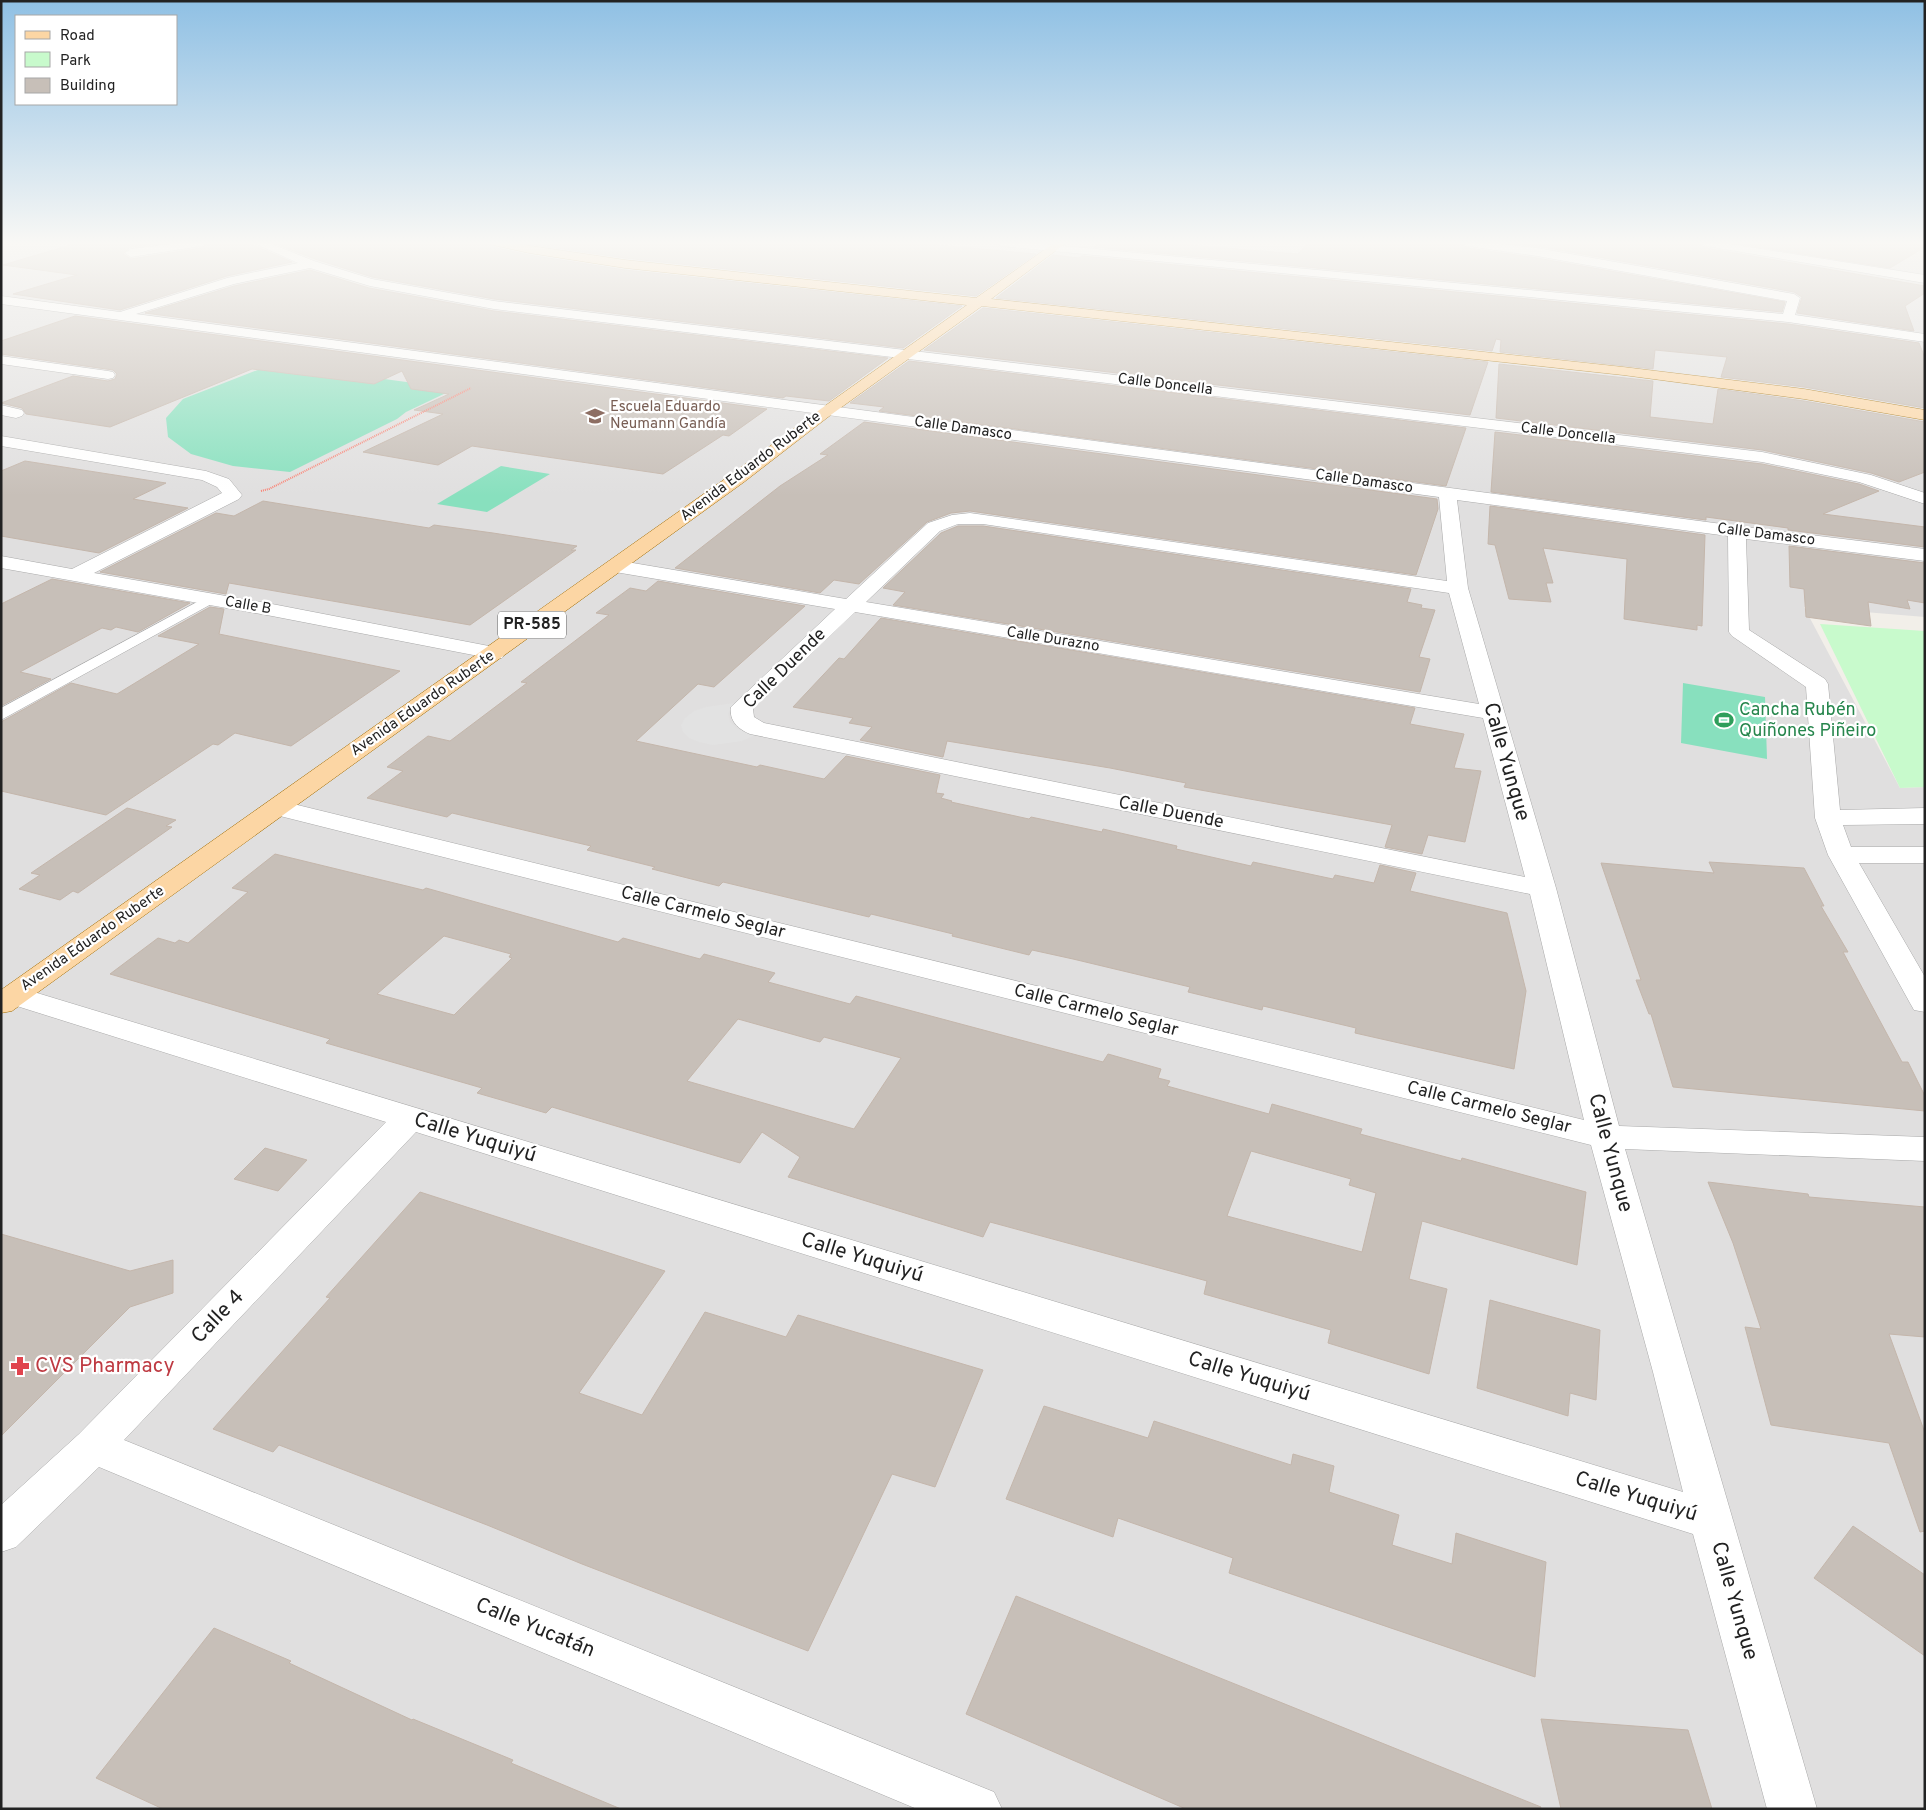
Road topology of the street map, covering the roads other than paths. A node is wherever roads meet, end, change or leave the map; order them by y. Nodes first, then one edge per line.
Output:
1 (204, 327) edge
2 (682, 327) edge
3 (942, 327) edge
4 (1253, 327) edge
5 (1316, 327) edge
6 (1853, 327) edge
7 (1925, 338) edge
8 (1511, 346) dead end
9 (905, 354) junction
10 (1, 360) edge
11 (108, 375) dead end
12 (827, 410) junction
13 (1925, 415) edge
14 (1, 441) edge
15 (1447, 493) junction
16 (1925, 499) edge
17 (1737, 532) junction
18 (1925, 555) edge
19 (1, 562) edge
20 (615, 566) junction
21 (73, 576) junction
22 (1458, 588) junction
23 (210, 599) junction
24 (850, 607) junction
25 (494, 652) junction
26 (1492, 712) junction
27 (1, 715) edge
28 (277, 808) junction
29 (1925, 816) edge
30 (1828, 818) junction
31 (1841, 855) junction
32 (1925, 855) edge
33 (1542, 888) junction
34 (8, 999) edge
35 (1925, 1002) edge
36 (410, 1118) junction
37 (1605, 1136) junction
38 (1925, 1149) edge
39 (93, 1446) junction
40 (1711, 1520) junction
41 (1, 1533) edge
42 (977, 1809) edge
43 (1792, 1809) edge

1 - 12 street, Calle Damasco
2 - 9 street, Calle Doncella
3 - 9 main road, Avenida Eduardo Ruberte / PR-585
4 - 13 main road
5 - 8 main road
6 - 7 street
9 - 12 main road, Avenida Eduardo Ruberte / PR-585
9 - 16 street, Calle Doncella
10 - 11 street
12 - 15 street, Calle Damasco
12 - 20 main road, Avenida Eduardo Ruberte / PR-585
14 - 21 street
15 - 17 street, Calle Damasco
15 - 22 street, Calle Yunque
17 - 18 street, Calle Damasco
17 - 30 street
19 - 21 street, Calle B
20 - 24 street, Calle Durazno
20 - 25 main road, Avenida Eduardo Ruberte / PR-585
21 - 23 street, Calle B
22 - 24 street, Calle Duende
22 - 26 street, Calle Yunque
23 - 25 street, Calle B
23 - 27 lane
24 - 26 street, Calle Durazno
24 - 33 street, Calle Duende
25 - 28 main road, Avenida Eduardo Ruberte / PR-585
26 - 33 street, Calle Yunque
28 - 34 main road, Avenida Eduardo Ruberte / PR-585
28 - 37 street, Calle Carmelo Seglar
29 - 30 street
30 - 31 street
31 - 32 street
31 - 35 street
33 - 37 street, Calle Yunque
34 - 36 street, Calle Yuquiyú
36 - 39 street, Calle 4
36 - 40 street, Calle Yuquiyú
37 - 38 street, Calle Carmelo Seglar
37 - 40 street, Calle Yunque
39 - 41 street, Calle 4
39 - 42 street, Calle Yucatán
40 - 43 street, Calle Yunque

